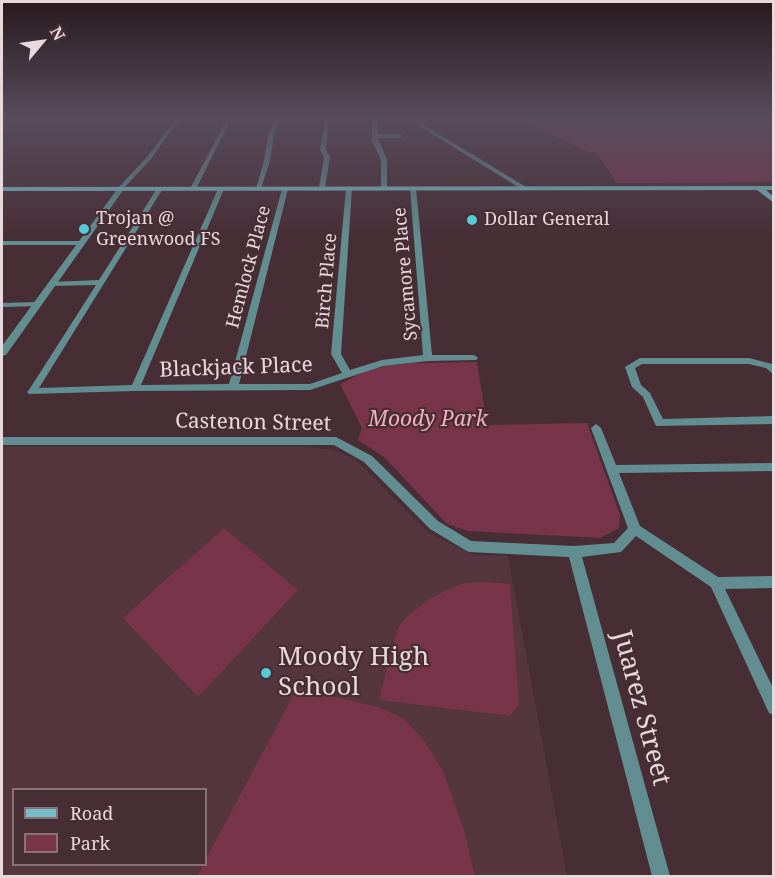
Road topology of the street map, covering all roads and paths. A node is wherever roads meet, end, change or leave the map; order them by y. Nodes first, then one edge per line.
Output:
1 (149, 158) edge
2 (209, 158) edge
3 (267, 158) edge
4 (327, 158) edge
5 (383, 158) edge
6 (474, 158) edge
7 (522, 187) junction
8 (322, 188) junction
9 (349, 188) junction
10 (384, 188) junction
11 (413, 188) junction
12 (759, 188) junction
13 (774, 188) edge
14 (2, 189) edge
15 (120, 189) junction
16 (193, 189) junction
17 (221, 189) junction
18 (258, 189) junction
19 (285, 189) junction
20 (159, 190) junction
21 (774, 201) edge
22 (5, 243) edge
23 (81, 243) junction
24 (2, 252) edge
25 (101, 282) junction
26 (51, 284) junction
27 (37, 304) junction
28 (2, 305) edge
29 (2, 354) edge
30 (428, 358) junction
31 (473, 358) dead end
32 (774, 372) edge
33 (347, 373) junction
34 (135, 388) junction
35 (233, 388) junction
36 (774, 420) edge
37 (596, 428) dead end
38 (2, 441) edge
39 (774, 467) edge
40 (611, 469) junction
41 (635, 529) junction
42 (574, 552) junction
43 (774, 582) edge
44 (716, 583) junction
45 (774, 708) edge
46 (661, 876) edge

1 - 15 street
2 - 16 street
3 - 18 street
4 - 8 street
5 - 10 street
6 - 7 street
7 - 11 main road
7 - 12 main road
8 - 9 main road
8 - 19 main road
9 - 10 main road
9 - 33 street, Birch Place
10 - 11 main road
11 - 30 street, Sycamore Place
12 - 13 main road
12 - 21 main road
14 - 15 main road
15 - 20 main road
15 - 23 street
16 - 17 main road
16 - 20 main road
17 - 18 main road
17 - 34 street
18 - 19 main road
19 - 35 street, Hemlock Place
20 - 25 street
22 - 23 street
22 - 24 street
23 - 26 street
25 - 26 street
25 - 34 street, Blackjack Place
26 - 27 street
27 - 28 street
27 - 29 street
30 - 31 street, Blackjack Place
30 - 33 street, Blackjack Place
32 - 36 street
33 - 35 street, Blackjack Place
34 - 35 street, Blackjack Place
37 - 40 street
38 - 42 street, Castenon Street
39 - 40 street
40 - 41 street
41 - 42 street, Castenon Street
41 - 44 street
42 - 46 street, Juarez Street
43 - 44 street
44 - 45 street

